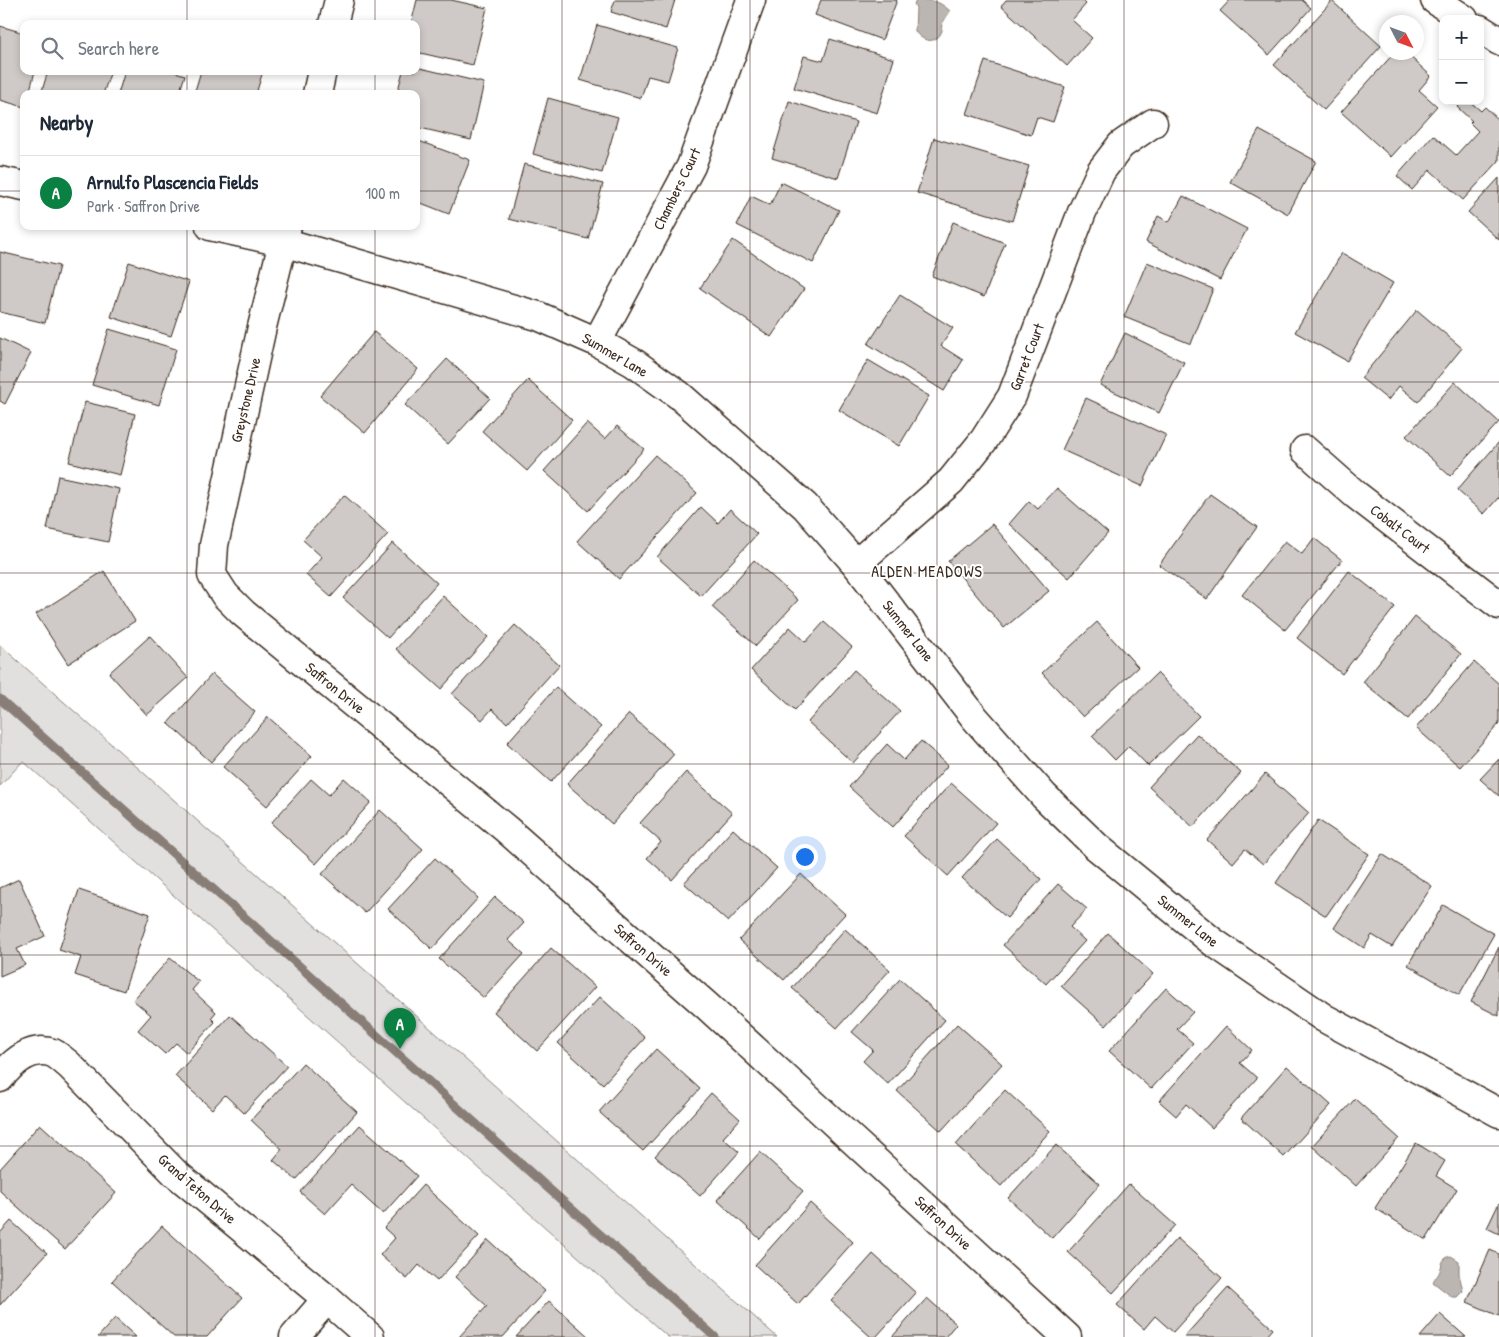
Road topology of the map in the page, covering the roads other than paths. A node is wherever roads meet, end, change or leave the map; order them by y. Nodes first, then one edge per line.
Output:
1 (339, 0) edge
2 (751, 0) edge
3 (1435, 0) edge
4 (1458, 15) edge
5 (334, 20) edge
6 (1484, 32) edge
7 (1499, 41) edge
8 (321, 75) edge
9 (318, 90) edge
10 (1153, 123) dead end
11 (0, 181) edge
12 (20, 185) edge
13 (248, 230) edge
14 (285, 234) edge
15 (597, 342) junction
16 (1305, 450) dead end
17 (856, 564) junction
18 (212, 575) joint
19 (1499, 605) edge
20 (0, 1078) edge
21 (1499, 1113) edge
22 (327, 1299) junction
23 (294, 1337) edge
24 (370, 1337) edge
25 (1067, 1337) edge

1 - 5 street
2 - 15 street, Chambers Court
3 - 4 street
6 - 7 street
8 - 9 street
10 - 17 street, Garret Court
11 - 12 street
13 - 14 street, Summer Lane
14 - 15 street, Summer Lane
14 - 18 street, Greystone Drive
15 - 17 street, Summer Lane
16 - 19 street, Cobalt Court
17 - 21 street, Summer Lane
18 - 25 street, Saffron Drive
20 - 22 street, Grand Teton Drive
22 - 23 street
22 - 24 street, Grand Teton Drive

